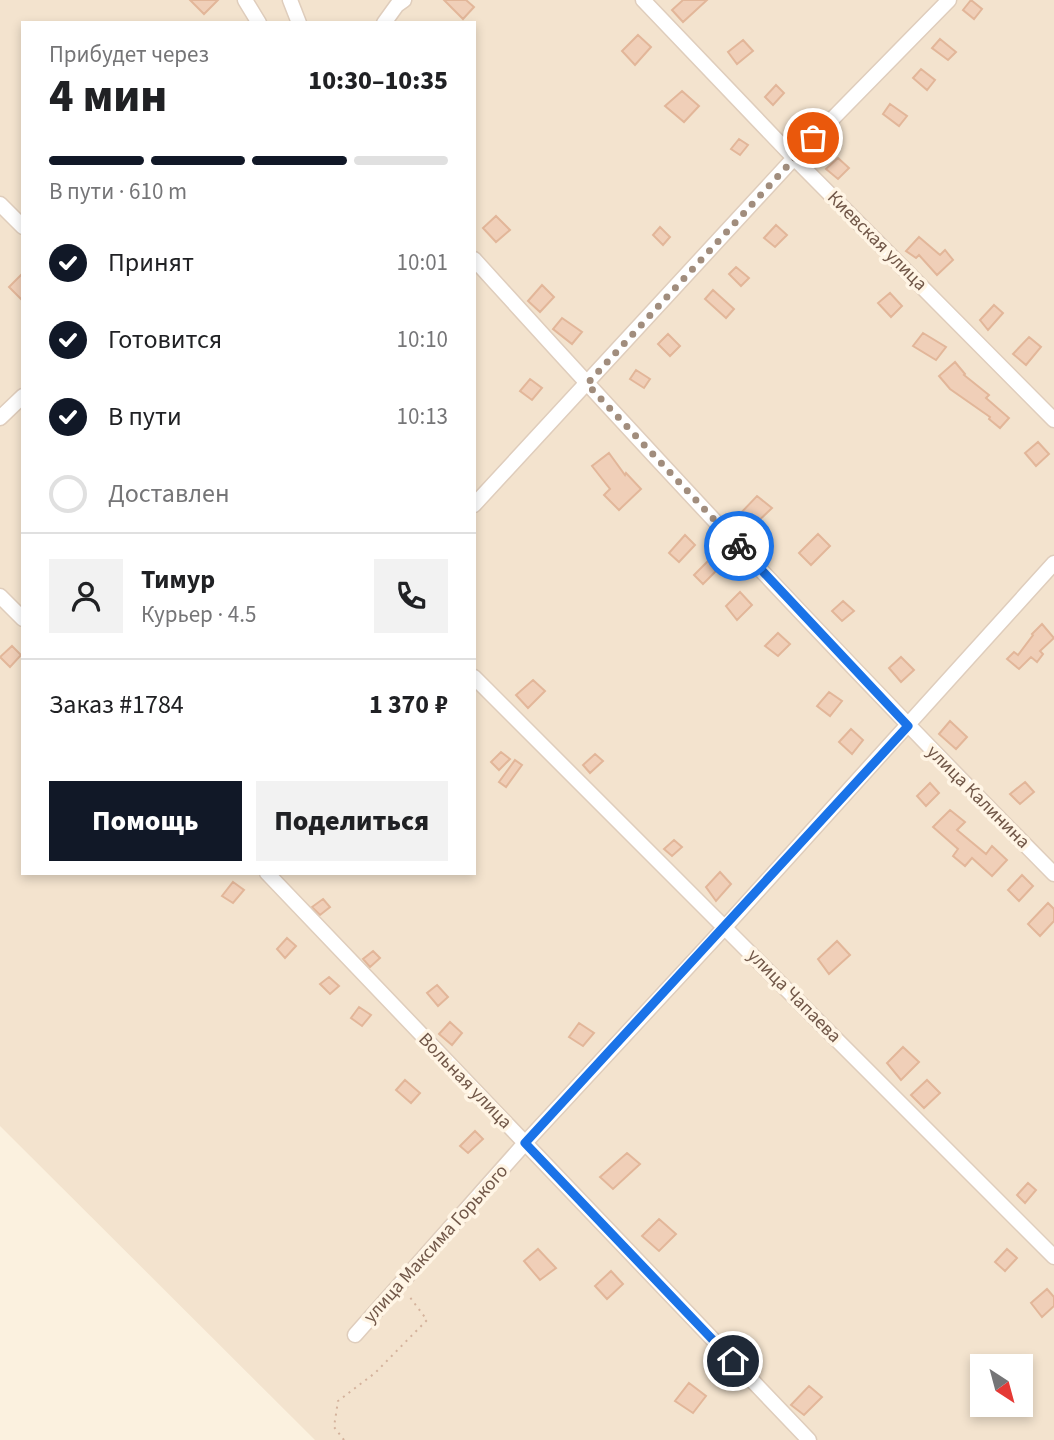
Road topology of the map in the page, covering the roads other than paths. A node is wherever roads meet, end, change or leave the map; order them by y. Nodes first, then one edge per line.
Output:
1 (245, 0) edge
2 (290, 0) edge
3 (404, 0) edge
4 (643, 0) edge
5 (949, 0) edge
6 (259, 21) edge
7 (298, 21) edge
8 (385, 21) edge
9 (794, 158) junction
10 (0, 204) edge
11 (21, 225) edge
12 (476, 261) edge
13 (587, 384) junction
14 (21, 398) edge
15 (0, 418) edge
16 (1054, 420) edge
17 (476, 503) edge
18 (1054, 563) edge
19 (0, 596) edge
20 (21, 617) edge
21 (476, 679) edge
22 (908, 726) junction
23 (1054, 874) edge
24 (269, 875) edge
25 (725, 927) junction
26 (525, 1143) junction
27 (1054, 1257) edge
28 (355, 1335) dead end
29 (809, 1440) edge

1 - 6 street
2 - 7 street
3 - 8 street
4 - 9 street, Киевская улица
5 - 9 street
9 - 13 street
9 - 16 street, Киевская улица
10 - 11 street
12 - 13 street, улица Калинина
13 - 17 street
13 - 22 street, улица Калинина
14 - 15 street
18 - 22 street, улица Максима Горького
19 - 20 street
21 - 25 street, улица Чапаева
22 - 23 street, улица Калинина
22 - 25 street, улица Максима Горького
24 - 26 street, Вольная улица
25 - 26 street, улица Максима Горького
25 - 27 street, улица Чапаева
26 - 28 street, улица Максима Горького
26 - 29 street, Вольная улица

